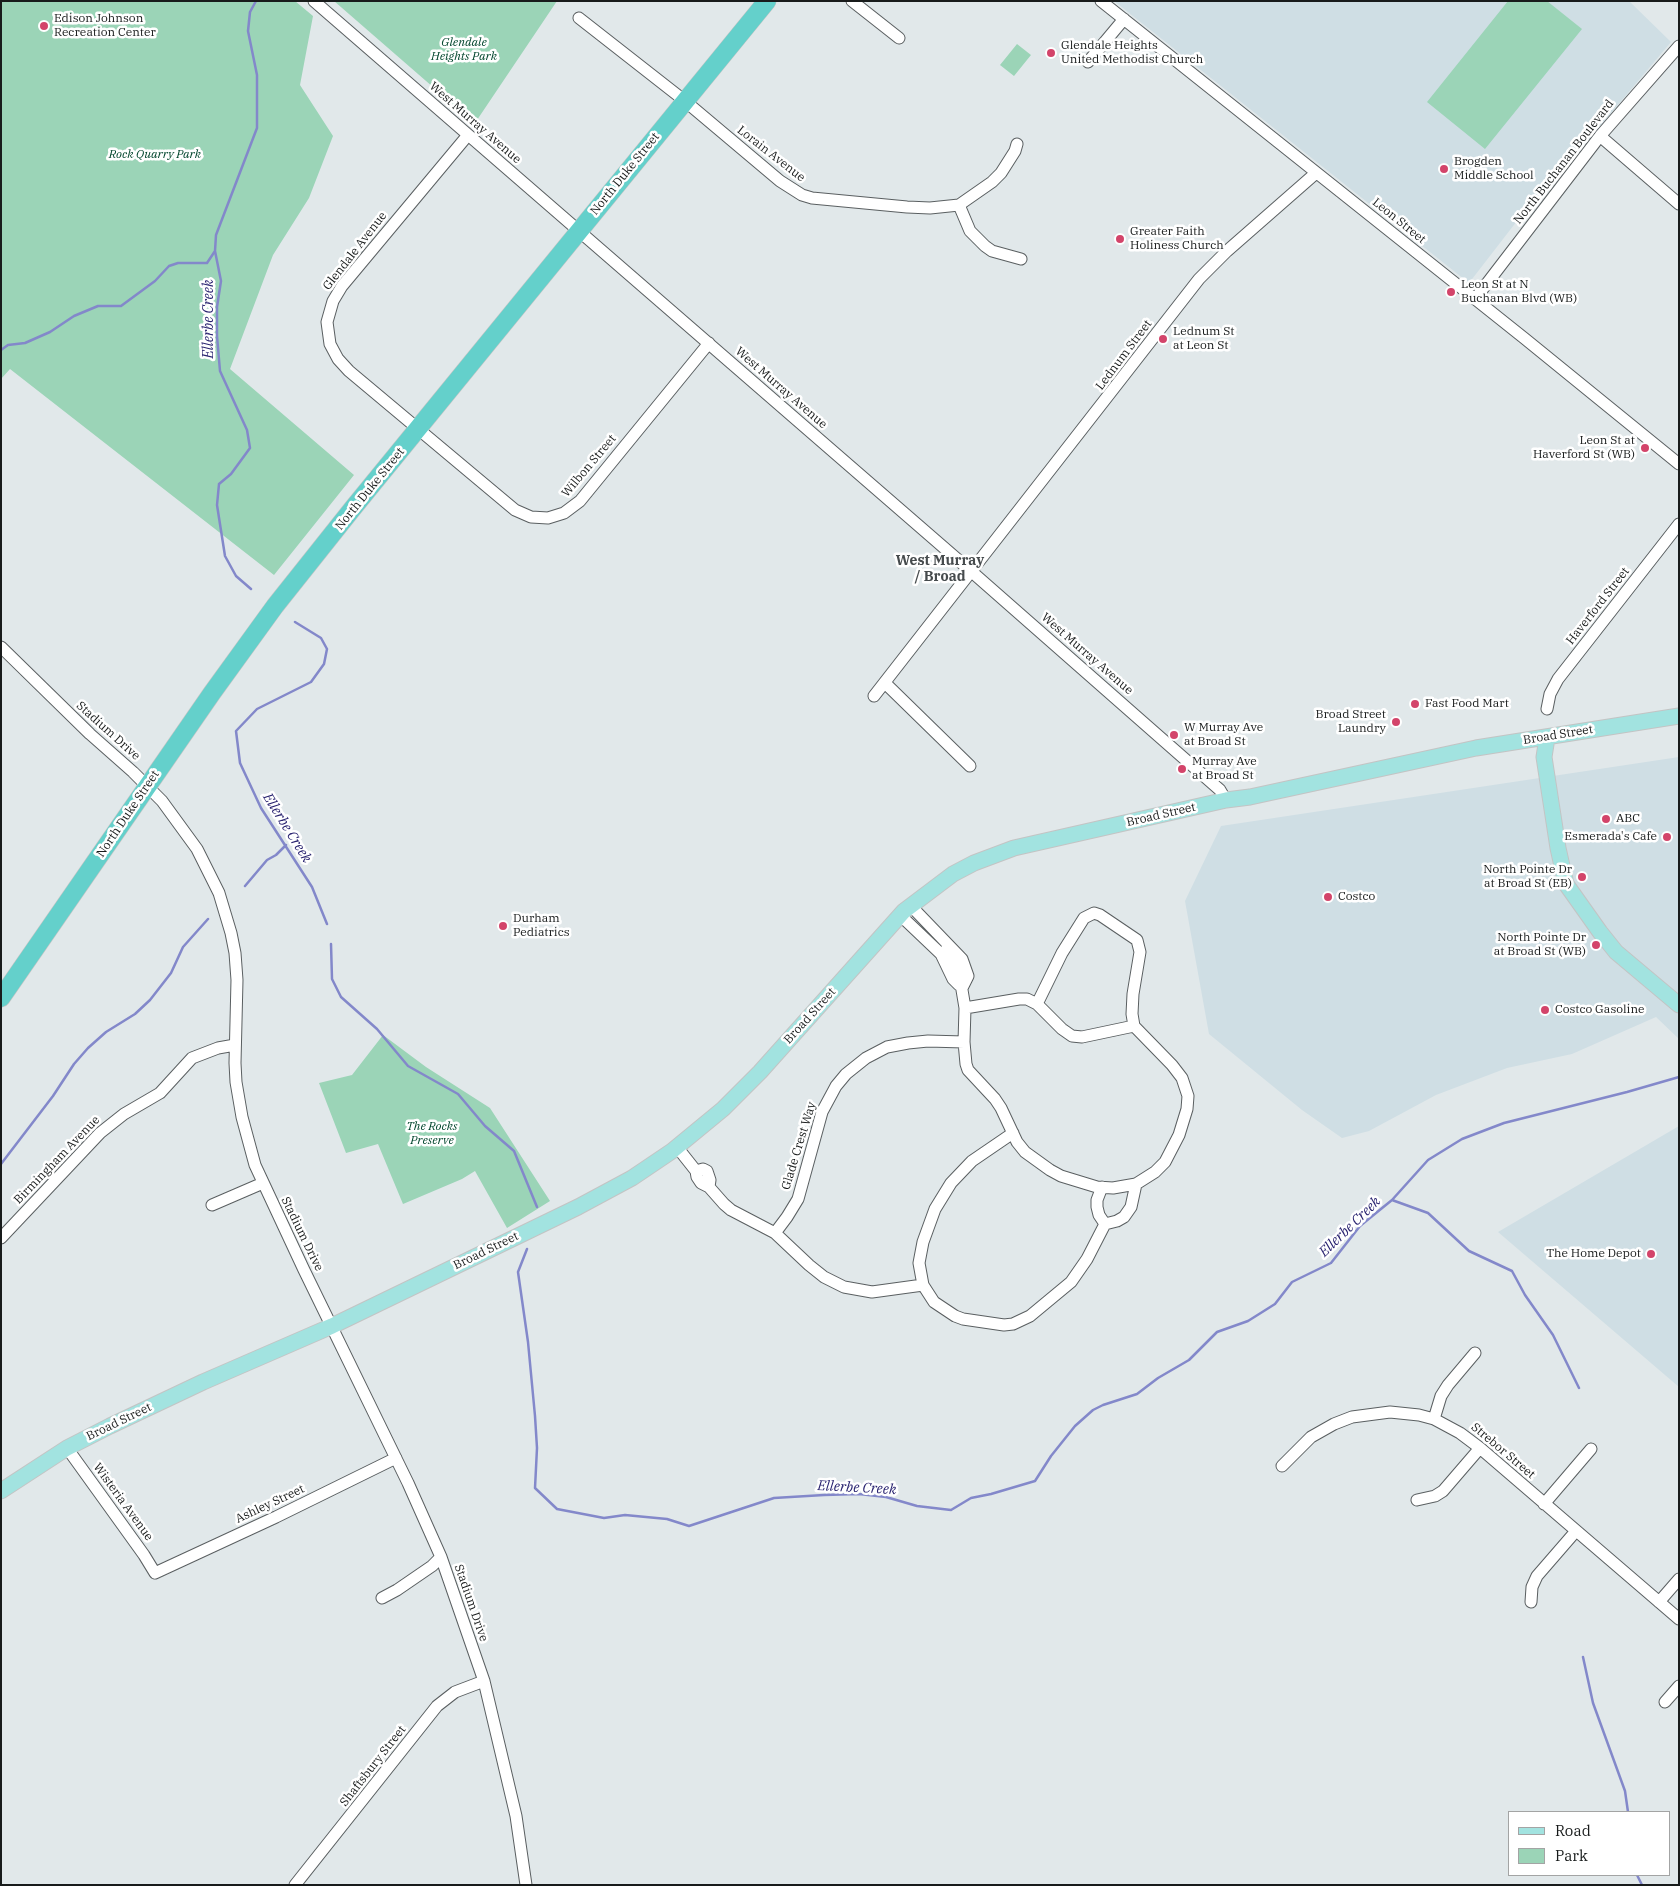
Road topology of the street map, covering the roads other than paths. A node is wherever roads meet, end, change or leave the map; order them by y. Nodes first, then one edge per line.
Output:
1 (314, 1) edge
2 (767, 1) edge
3 (852, 1) edge
4 (1101, 1) edge
5 (579, 18) dead end
6 (1124, 19) junction
7 (899, 38) dead end
8 (1679, 46) edge
9 (1088, 62) dead end
10 (685, 101) junction
11 (468, 135) junction
12 (1600, 136) junction
13 (1017, 144) dead end
14 (1316, 172) junction
15 (1679, 204) edge
16 (959, 205) junction
17 (580, 230) junction
18 (1021, 259) dead end
19 (1475, 299) junction
20 (709, 343) junction
21 (418, 430) junction
22 (1679, 464) edge
23 (1679, 524) edge
24 (972, 572) junction
25 (1, 647) edge
26 (885, 683) junction
27 (874, 696) dead end
28 (1547, 709) dead end
29 (1679, 716) edge
30 (1547, 738) junction
31 (970, 766) dead end
32 (147, 786) junction
33 (1226, 800) junction
34 (905, 910) junction
35 (945, 950) junction
36 (962, 988) junction
37 (1, 998) edge
38 (1037, 1004) junction
39 (1679, 1005) edge
40 (965, 1008) junction
41 (1134, 1026) junction
42 (964, 1042) junction
43 (235, 1045) junction
44 (1013, 1133) junction
45 (677, 1147) junction
46 (263, 1183) junction
47 (1136, 1184) junction
48 (1102, 1187) junction
49 (212, 1205) dead end
50 (1106, 1224) junction
51 (775, 1233) junction
52 (1, 1238) edge
53 (923, 1285) junction
54 (332, 1326) junction
55 (1475, 1353) dead end
56 (1434, 1419) junction
57 (67, 1448) junction
58 (1480, 1448) junction
59 (1591, 1448) dead end
60 (396, 1458) junction
61 (1282, 1466) dead end
62 (1, 1491) edge
63 (1417, 1500) dead end
64 (1544, 1504) junction
65 (1576, 1531) junction
66 (441, 1557) junction
67 (155, 1573) joint
68 (1679, 1579) edge
69 (382, 1598) dead end
70 (1531, 1602) dead end
71 (1659, 1602) junction
72 (1679, 1619) edge
73 (484, 1681) junction
74 (1679, 1686) edge
75 (1665, 1702) dead end
76 (296, 1885) edge
77 (526, 1885) edge

1 - 11 street, West Murray Avenue
2 - 10 highway, North Duke Street
3 - 7 street
4 - 6 street, Leon Street
5 - 10 street, Lorain Avenue
6 - 9 street
6 - 14 street, Leon Street
8 - 12 street, North Buchanan Boulevard
10 - 16 street, Lorain Avenue
10 - 17 highway, North Duke Street
11 - 17 street, West Murray Avenue
11 - 21 street, Glendale Avenue
12 - 15 street
12 - 19 street, North Buchanan Boulevard
13 - 16 street, Lorain Avenue
14 - 19 street, Leon Street
14 - 24 street, Lednum Street
16 - 18 street
17 - 20 street, West Murray Avenue
17 - 21 highway, North Duke Street
19 - 22 street, Leon Street
20 - 21 street, Wilbon Street
20 - 24 street, West Murray Avenue
21 - 32 highway, North Duke Street
23 - 28 street, Haverford Street
24 - 26 street, Lednum Street
24 - 33 street, West Murray Avenue
25 - 32 street, Stadium Drive
26 - 27 street, Lednum Street
26 - 31 street
29 - 30 main road, Broad Street
30 - 33 main road, Broad Street
30 - 39 main road
32 - 37 highway, North Duke Street
32 - 43 street, Stadium Drive
33 - 34 main road, Broad Street
34 - 35 street
34 - 45 main road, Broad Street
35 - 36 street
35 - 36 street
36 - 40 street
38 - 40 street
38 - 41 street
38 - 41 street
40 - 42 street
41 - 47 street
42 - 44 street
42 - 51 street, Glade Crest Way
43 - 46 street, Stadium Drive
43 - 52 street, Birmingham Avenue
44 - 48 street
44 - 53 street
45 - 51 street
45 - 54 main road, Broad Street
46 - 49 street
46 - 54 street, Stadium Drive
47 - 48 street
47 - 50 street
48 - 50 street
50 - 53 street
51 - 53 street
54 - 57 main road, Broad Street
54 - 60 street, Stadium Drive
55 - 56 street
56 - 58 street, Strebor Street
56 - 61 street, Strebor Street
57 - 62 main road, Broad Street
57 - 67 street, Wisteria Avenue
58 - 63 street
58 - 64 street, Strebor Street
59 - 64 street
60 - 66 street, Stadium Drive
60 - 67 street, Ashley Street
64 - 65 street, Strebor Street
65 - 70 street
65 - 71 street, Strebor Street
66 - 69 street
66 - 73 street, Stadium Drive
68 - 71 street
71 - 72 street, Strebor Street
73 - 76 street, Shaftsbury Street
73 - 77 street, Stadium Drive
74 - 75 street

